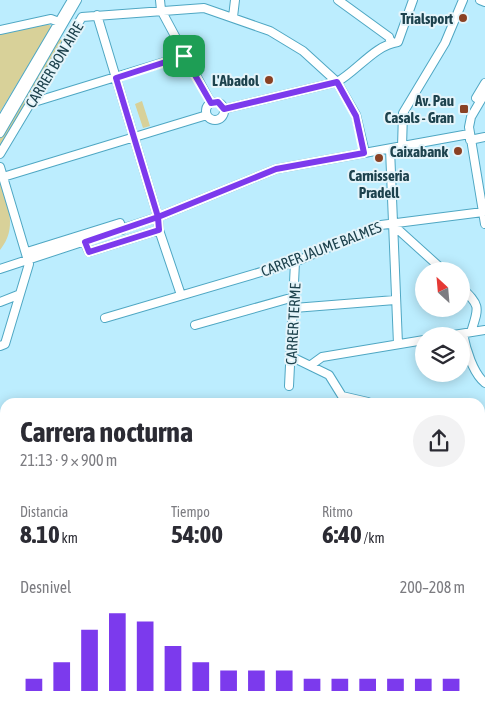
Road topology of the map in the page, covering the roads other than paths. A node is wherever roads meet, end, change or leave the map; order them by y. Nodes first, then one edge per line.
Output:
1 (72, 0) edge
2 (78, 0) edge
3 (160, 0) edge
4 (235, 0) edge
5 (338, 0) edge
6 (413, 0) edge
7 (463, 0) edge
8 (480, 0) edge
9 (485, 2) edge
10 (161, 10) junction
11 (97, 16) junction
12 (233, 16) junction
13 (59, 22) junction
14 (0, 30) edge
15 (395, 43) junction
16 (184, 56) junction
17 (116, 78) junction
18 (337, 82) junction
19 (485, 83) edge
20 (485, 93) edge
21 (31, 103) junction
22 (211, 103) junction
23 (480, 104) edge
24 (224, 109) junction
25 (207, 115) junction
26 (0, 122) edge
27 (0, 133) edge
28 (133, 137) junction
29 (470, 137) junction
30 (485, 137) edge
31 (402, 147) junction
32 (390, 149) junction
33 (364, 153) junction
34 (0, 154) edge
35 (0, 167) edge
36 (4, 177) junction
37 (483, 212) junction
38 (158, 217) junction
39 (392, 224) junction
40 (485, 224) edge
41 (122, 230) junction
42 (159, 230) junction
43 (85, 242) junction
44 (28, 256) junction
45 (295, 262) junction
46 (434, 262) edge
47 (1, 269) edge
48 (18, 295) junction
49 (181, 295) junction
50 (470, 296) edge
51 (294, 297) junction
52 (395, 300) junction
53 (0, 302) edge
54 (294, 308) junction
55 (105, 318) dead end
56 (195, 325) dead end
57 (470, 327) edge
58 (485, 330) edge
59 (470, 332) edge
60 (415, 341) edge
61 (398, 344) junction
62 (3, 345) edge
63 (470, 356) edge
64 (292, 358) junction
65 (311, 365) junction
66 (485, 383) edge
67 (289, 386) dead end
68 (351, 398) edge

1 - 13 street
2 - 27 street
3 - 10 street
4 - 12 street
5 - 15 street
6 - 15 street
7 - 31 street
8 - 9 street
10 - 11 street, CARRER BON AIRE
10 - 12 street, CARRER BON AIRE
10 - 16 street
11 - 17 street
11 - 21 street, CARRER BON AIRE
12 - 18 street, CARRER BON AIRE
13 - 14 street
13 - 26 street
15 - 18 street
16 - 17 street
16 - 22 street
17 - 21 street
17 - 28 street
18 - 24 street
18 - 33 street, CARRER BON AIRE
19 - 23 street
20 - 23 street
21 - 34 street, CARRER BON AIRE
22 - 24 street
22 - 25 street
23 - 29 street
24 - 25 street
25 - 28 street
28 - 36 street
28 - 38 street
29 - 30 street
29 - 31 street
29 - 37 street
31 - 32 street
32 - 33 street
32 - 39 street
33 - 38 street
35 - 36 street
36 - 44 street
37 - 39 street, CARRER JAUME BALMES
37 - 40 street
38 - 41 street
38 - 42 street
39 - 45 street, CARRER JAUME BALMES
39 - 46 street
39 - 52 street
41 - 43 street
41 - 44 street
42 - 43 street
42 - 49 street
43 - 44 street
44 - 47 street
44 - 48 street
45 - 49 street, CARRER JAUME BALMES
45 - 51 street, CARRER TERME
48 - 53 street
48 - 62 street
49 - 55 street, CARRER JAUME BALMES
50 - 57 street
51 - 54 street, CARRER TERME
51 - 56 street
52 - 54 street
52 - 61 street
54 - 64 street, CARRER TERME
58 - 59 street
60 - 61 street
61 - 65 street
63 - 66 street
64 - 65 street
64 - 67 street, CARRER TERME
65 - 68 street

